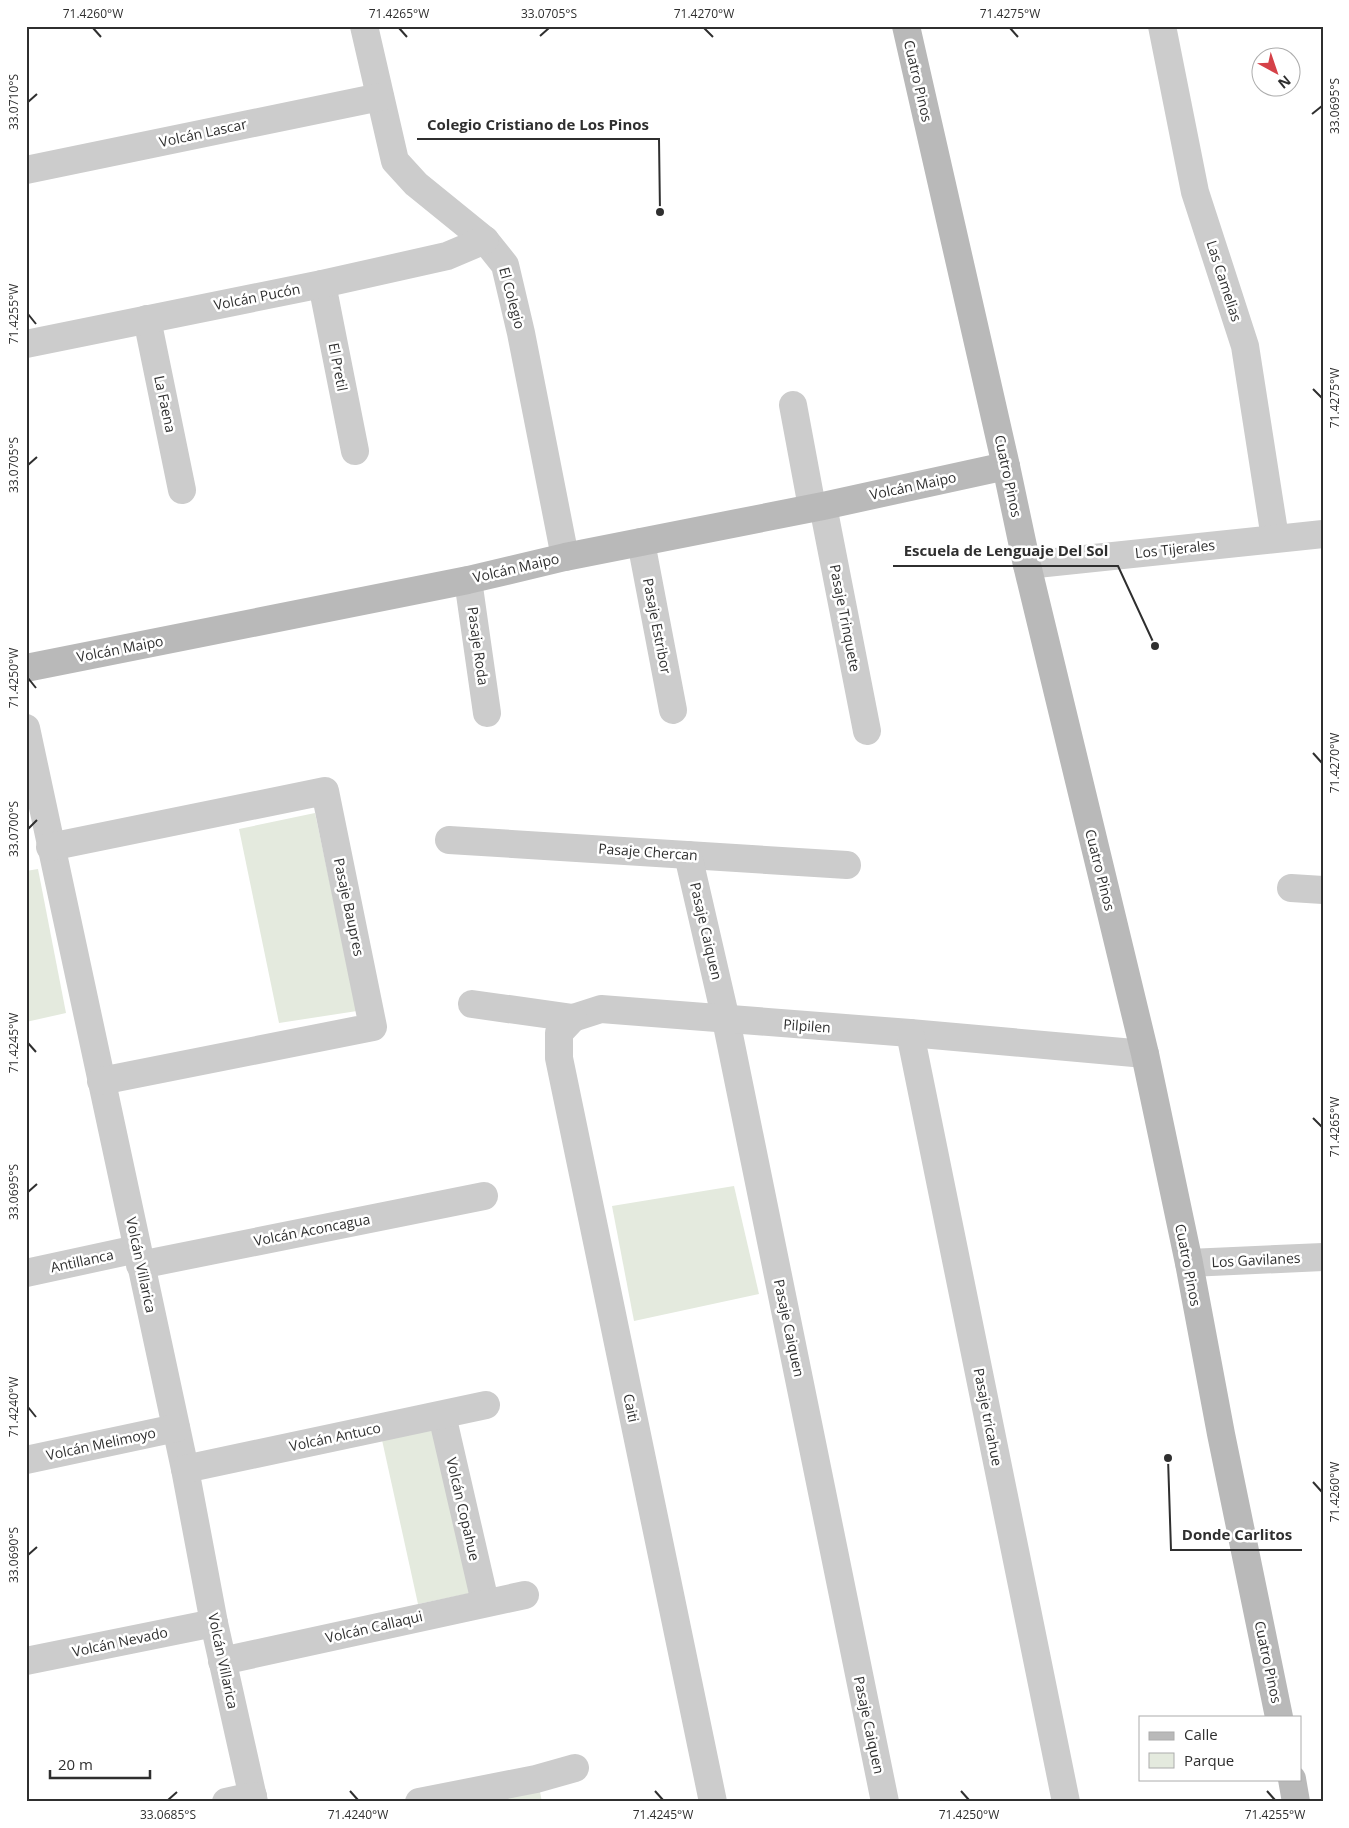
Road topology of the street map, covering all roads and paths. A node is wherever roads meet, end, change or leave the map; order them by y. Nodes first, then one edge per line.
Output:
1 (364, 26) edge
2 (906, 26) edge
3 (1162, 26) edge
4 (380, 97) junction
5 (26, 170) edge
6 (485, 240) junction
7 (322, 284) junction
8 (147, 319) junction
9 (26, 344) edge
10 (793, 405) dead end
11 (355, 451) dead end
12 (1006, 466) junction
13 (182, 490) dead end
14 (817, 506) junction
15 (1323, 534) edge
16 (1276, 538) junction
17 (641, 542) junction
18 (565, 557) junction
19 (1027, 565) junction
20 (468, 580) junction
21 (26, 668) edge
22 (673, 710) dead end
23 (488, 713) dead end
24 (26, 728) edge
25 (867, 731) dead end
26 (449, 840) dead end
27 (50, 847) junction
28 (688, 855) junction
29 (847, 865) dead end
30 (1291, 888) dead end
31 (1323, 890) edge
32 (472, 1004) dead end
33 (573, 1018) junction
34 (726, 1020) junction
35 (910, 1033) junction
36 (1145, 1054) junction
37 (101, 1081) junction
38 (484, 1196) dead end
39 (139, 1257) junction
40 (1323, 1257) edge
41 (1189, 1263) junction
42 (26, 1273) edge
43 (486, 1405) dead end
44 (442, 1415) junction
45 (176, 1428) junction
46 (26, 1460) edge
47 (185, 1469) junction
48 (525, 1594) dead end
49 (485, 1602) junction
50 (214, 1623) junction
51 (26, 1661) edge
52 (222, 1661) junction
53 (1279, 1716) edge
54 (575, 1768) dead end
55 (1292, 1780) edge
56 (539, 1790) edge
57 (254, 1799) edge
58 (226, 1802) edge
59 (418, 1802) edge
60 (713, 1802) edge
61 (885, 1802) edge
62 (1066, 1802) edge
63 (1296, 1802) edge

1 - 4 street, El Colegio
2 - 12 street, Cuatro Pinos
3 - 16 street, Las Camelias
4 - 5 street, Volcán Lascar
4 - 6 street, El Colegio
6 - 7 street, Volcán Pucón
6 - 18 street, El Colegio
7 - 8 street, Volcán Pucón
7 - 11 street, El Pretil
8 - 9 street, Volcán Pucón
8 - 13 street, La Faena
10 - 14 street, Pasaje Trinquete
12 - 14 street, Volcán Maipo
12 - 19 street, Cuatro Pinos
14 - 17 street, Volcán Maipo
14 - 25 street, Pasaje Trinquete
15 - 16 street, Los Tijerales
16 - 19 street, Los Tijerales
17 - 18 street, Volcán Maipo
17 - 22 street, Pasaje Estribor
18 - 20 street, Volcán Maipo
19 - 36 street, Cuatro Pinos
20 - 21 street, Volcán Maipo
20 - 23 street, Pasaje Roda
24 - 27 street, Volcán Villarica
26 - 28 street, Pasaje Chercan
27 - 37 street, Volcán Villarica
27 - 37 street, Pasaje Baupres
28 - 29 street, Pasaje Chercan
28 - 34 street, Pasaje Caiquen
30 - 31 street
32 - 33 street, Pilpilen
33 - 34 street, Pilpilen
33 - 60 street, Caiti
34 - 35 street, Pilpilen
34 - 61 street, Pasaje Caiquen
35 - 36 street, Pilpilen
35 - 62 street, Pasaje tricahue
36 - 41 street, Cuatro Pinos
37 - 39 street, Volcán Villarica
38 - 39 street, Volcán Aconcagua
39 - 42 street, Antillanca
39 - 45 street, Volcán Villarica
40 - 41 street, Los Gavilanes
41 - 53 street, Cuatro Pinos
43 - 44 street, Volcán Antuco
44 - 47 street, Volcán Antuco
44 - 49 street, Volcán Copahue
45 - 46 street, Volcán Melimoyo
45 - 47 street, Volcán Villarica
47 - 50 street, Volcán Villarica
48 - 49 street, Volcán Callaqui
49 - 52 street, Volcán Callaqui
50 - 51 street, Volcán Nevado
50 - 52 street, Volcán Villarica
52 - 57 street, Volcán Villarica
54 - 56 street
55 - 63 street
56 - 59 street
57 - 58 street

